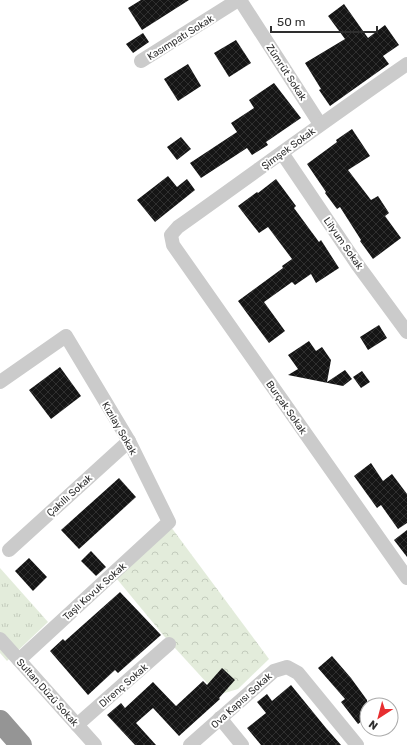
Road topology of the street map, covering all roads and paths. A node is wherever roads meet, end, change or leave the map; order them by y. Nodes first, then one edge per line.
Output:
1 (239, 0) edge
2 (141, 61) dead end
3 (407, 64) edge
4 (320, 124) junction
5 (282, 153) junction
6 (171, 235) joint
7 (407, 332) edge
8 (0, 382) edge
9 (129, 441) junction
10 (169, 522) joint
11 (9, 550) dead end
12 (407, 578) edge
13 (0, 639) edge
14 (169, 644) dead end
15 (19, 660) junction
16 (220, 718) junction
17 (0, 721) edge
18 (77, 725) junction
19 (21, 745) edge
20 (95, 745) edge
21 (190, 745) edge
22 (242, 745) edge
23 (357, 745) edge

1 - 2 street, Kasımpatı Sokak
1 - 4 street, Zümrüt Sokak
3 - 4 street, Şimşek Sokak
4 - 5 street, Şimşek Sokak
5 - 6 street, Şimşek Sokak
5 - 7 street, Lilyum Sokak
6 - 12 street, Burçak Sokak
8 - 9 street, Kızılay Sokak
9 - 10 street, Kızılay Sokak
9 - 11 street, Çakıllı Sokak
10 - 15 street, Taşlı Kovuk Sokak
13 - 15 street, Sultan Düzü Sokak
14 - 18 street, Direnç Sokak
15 - 18 street, Sultan Düzü Sokak
16 - 21 street, Ova Kapısı Sokak
16 - 22 street
16 - 23 street, Ova Kapısı Sokak
17 - 19 highway
18 - 20 street, Sultan Düzü Sokak

